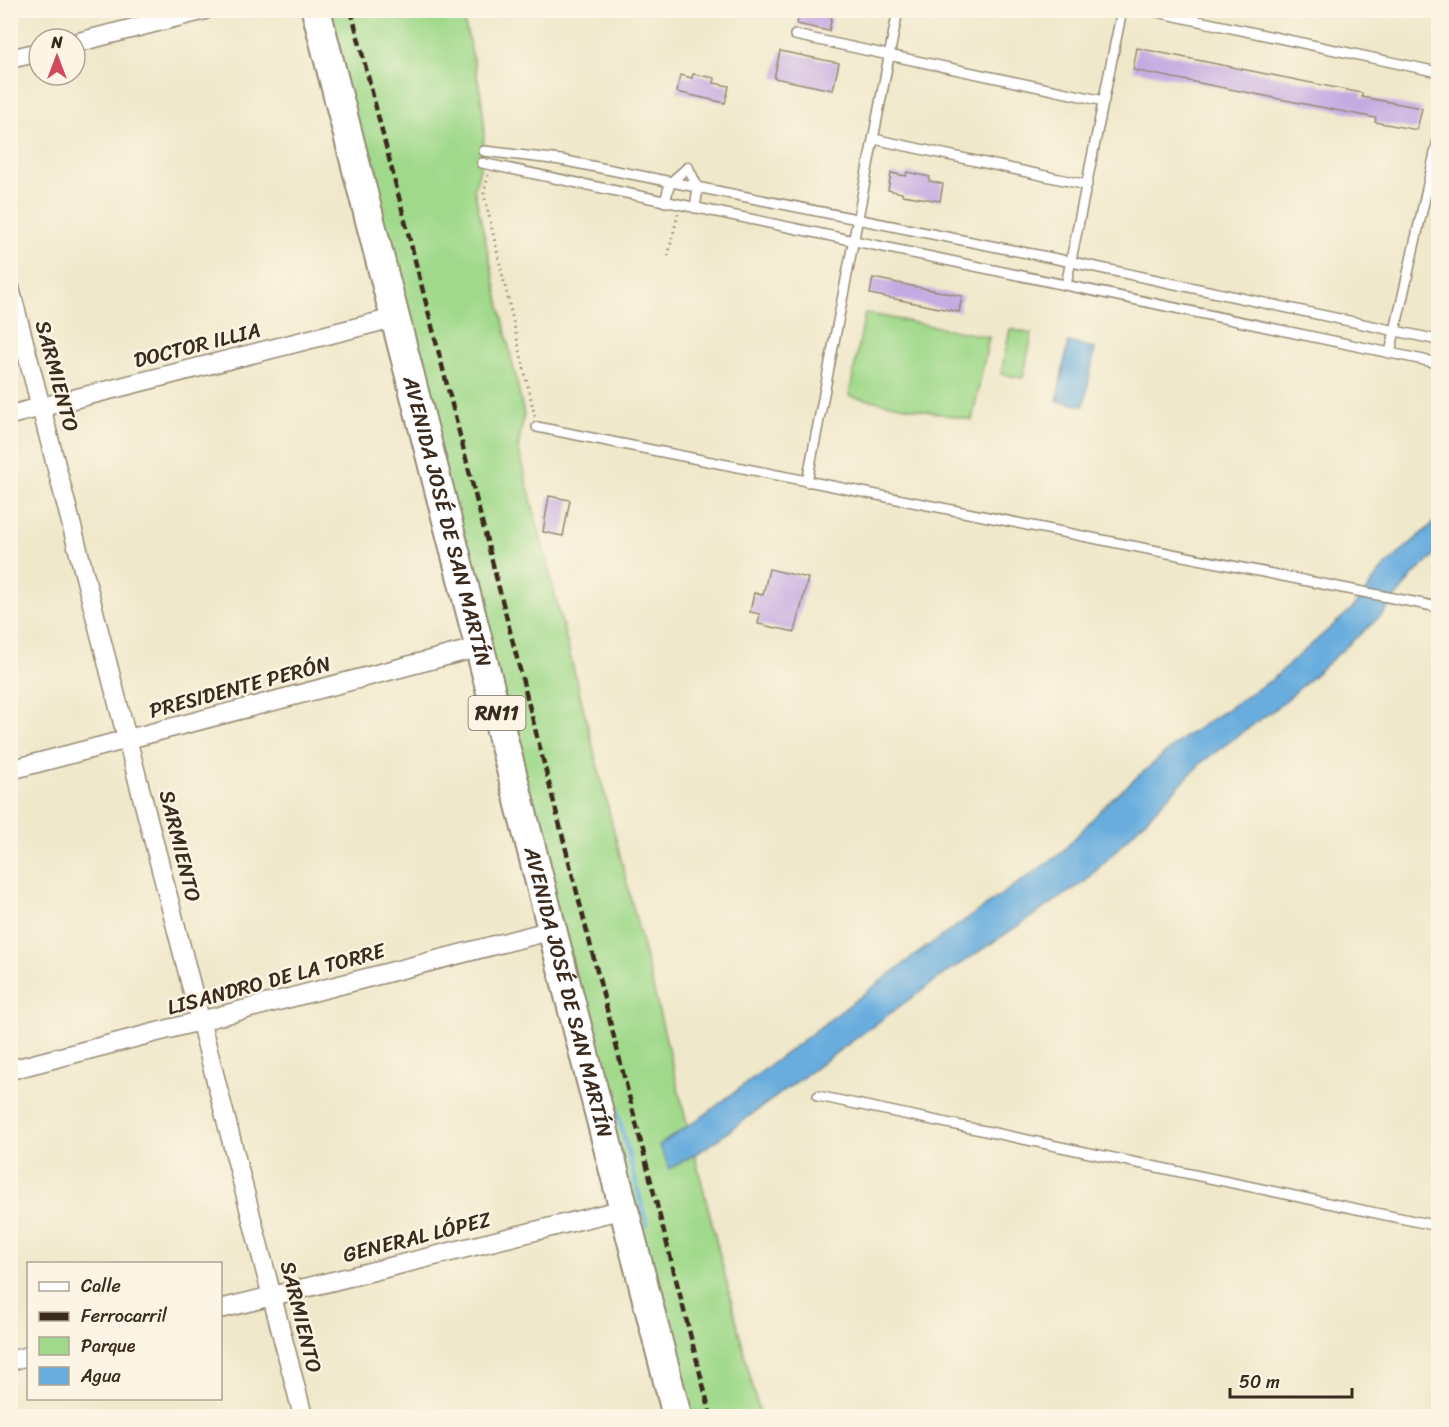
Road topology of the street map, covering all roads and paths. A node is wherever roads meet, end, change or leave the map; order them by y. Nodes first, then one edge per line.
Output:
1 (205, 10) edge
2 (316, 10) edge
3 (898, 10) edge
4 (1122, 10) edge
5 (1147, 10) edge
6 (795, 35) dead end
7 (87, 40) edge
8 (27, 55) edge
9 (890, 55) junction
10 (10, 59) edge
11 (1438, 72) edge
12 (1104, 101) junction
13 (874, 139) junction
14 (1438, 140) edge
15 (484, 151) dead end
16 (486, 164) joint
17 (670, 183) junction
18 (1088, 185) junction
19 (698, 188) junction
20 (665, 202) junction
21 (680, 205) junction
22 (695, 208) junction
23 (858, 221) junction
24 (853, 240) junction
25 (668, 256) dead end
26 (1072, 262) junction
27 (1066, 285) junction
28 (10, 288) edge
29 (394, 318) junction
30 (1395, 332) junction
31 (1438, 340) edge
32 (1390, 353) junction
33 (1438, 363) edge
34 (42, 407) junction
35 (10, 415) edge
36 (537, 427) joint
37 (807, 482) junction
38 (1438, 607) edge
39 (480, 647) junction
40 (129, 739) junction
41 (10, 770) edge
42 (553, 930) junction
43 (202, 1021) junction
44 (10, 1070) edge
45 (818, 1096) dead end
46 (624, 1209) junction
47 (1438, 1226) edge
48 (272, 1296) junction
49 (222, 1308) edge
50 (27, 1356) edge
51 (10, 1361) edge
52 (303, 1416) edge
53 (677, 1416) edge

1 - 7 street
2 - 29 main road, AVENIDA JOSÉ DE SAN MARTÍN / RN11
3 - 9 lane
4 - 12 lane
5 - 11 lane
6 - 9 lane
8 - 10 street
9 - 12 lane
9 - 13 lane
12 - 18 lane
13 - 18 lane
13 - 23 lane
14 - 30 lane
15 - 17 lane
16 - 20 lane
16 - 36 path
17 - 19 lane
17 - 19 lane
17 - 20 lane
18 - 26 lane
19 - 22 lane
19 - 23 lane
20 - 21 lane
21 - 22 lane
21 - 25 path
22 - 24 lane
23 - 24 lane
23 - 26 lane
24 - 27 lane
24 - 37 lane
26 - 27 lane
26 - 30 lane
27 - 32 lane
28 - 34 street, SARMIENTO
29 - 34 street, DOCTOR ILLIA
29 - 39 main road, AVENIDA JOSÉ DE SAN MARTÍN / RN11
30 - 31 lane
30 - 32 lane
32 - 33 lane
34 - 35 street, DOCTOR ILLIA
34 - 40 street, SARMIENTO
36 - 37 lane
37 - 38 lane
39 - 40 street, PRESIDENTE PERÓN
39 - 42 main road, AVENIDA JOSÉ DE SAN MARTÍN / RN11
40 - 41 street, PRESIDENTE PERÓN
40 - 43 street, SARMIENTO
42 - 43 street, LISANDRO DE LA TORRE
42 - 46 main road, AVENIDA JOSÉ DE SAN MARTÍN / RN11
43 - 44 street, LISANDRO DE LA TORRE
43 - 48 street, SARMIENTO
45 - 47 lane
46 - 48 street, GENERAL LÓPEZ
46 - 53 main road, AVENIDA JOSÉ DE SAN MARTÍN / RN11
48 - 49 street, GENERAL LÓPEZ
48 - 52 street, SARMIENTO
50 - 51 street

